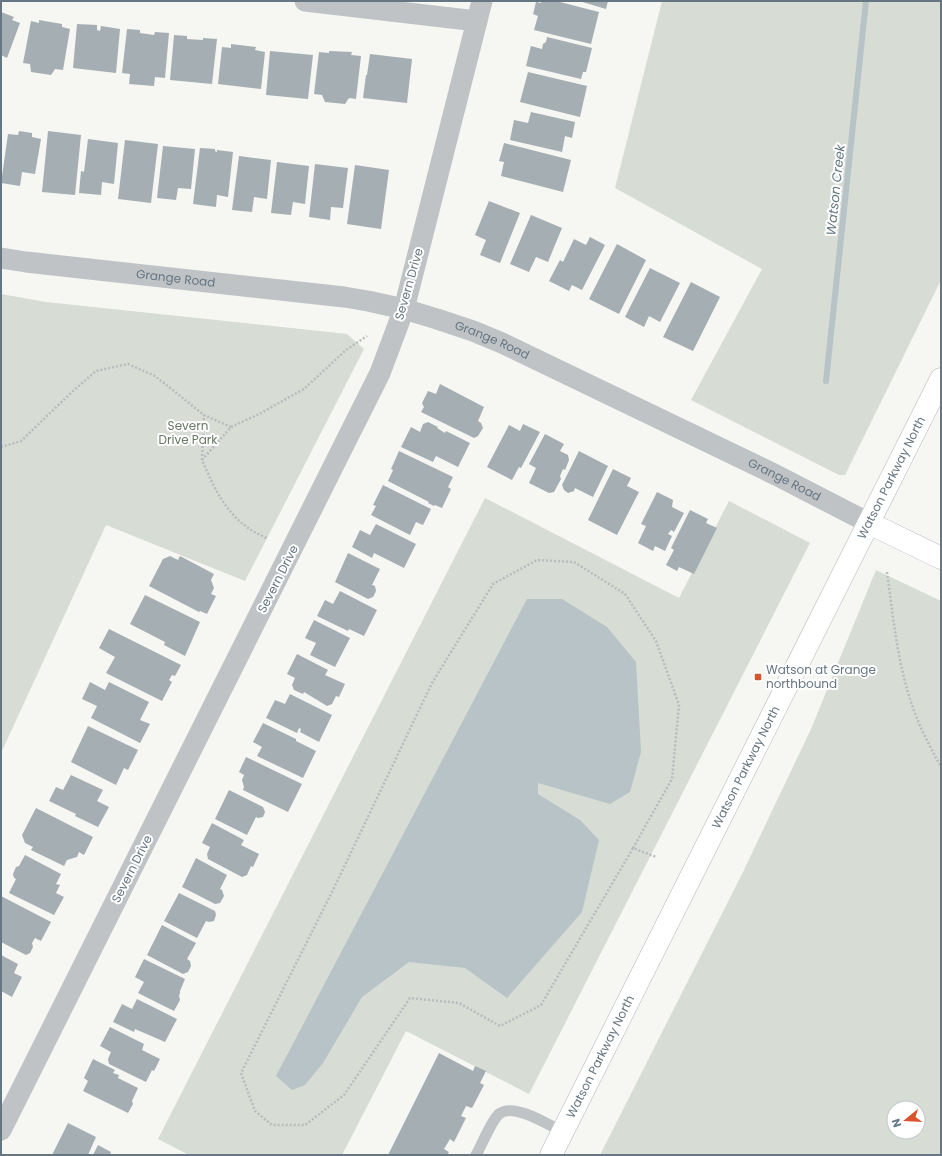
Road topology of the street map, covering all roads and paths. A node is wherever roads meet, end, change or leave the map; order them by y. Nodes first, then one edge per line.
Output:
1 (305, 1) edge
2 (482, 1) edge
3 (477, 21) junction
4 (1, 258) edge
5 (404, 309) junction
6 (367, 336) dead end
7 (941, 379) edge
8 (204, 415) junction
9 (231, 427) junction
10 (1, 447) edge
11 (202, 460) junction
12 (869, 523) junction
13 (268, 540) dead end
14 (941, 558) edge
15 (887, 572) dead end
16 (941, 766) edge
17 (633, 848) junction
18 (656, 857) dead end
19 (1, 1130) edge
20 (563, 1132) junction
21 (476, 1155) edge
22 (551, 1155) edge

1 - 3 street
2 - 3 street, Severn Drive
3 - 5 street, Severn Drive
4 - 5 street, Grange Road
5 - 12 street, Grange Road
5 - 19 street, Severn Drive
6 - 9 path
7 - 12 main road, Watson Parkway North
8 - 9 path
8 - 10 path
8 - 11 path
9 - 11 path
11 - 13 path
12 - 14 main road, Grange Road
12 - 20 main road, Watson Parkway North
15 - 16 path
17 - 17 path
17 - 18 path
20 - 21 lane
20 - 22 main road, Watson Parkway North

